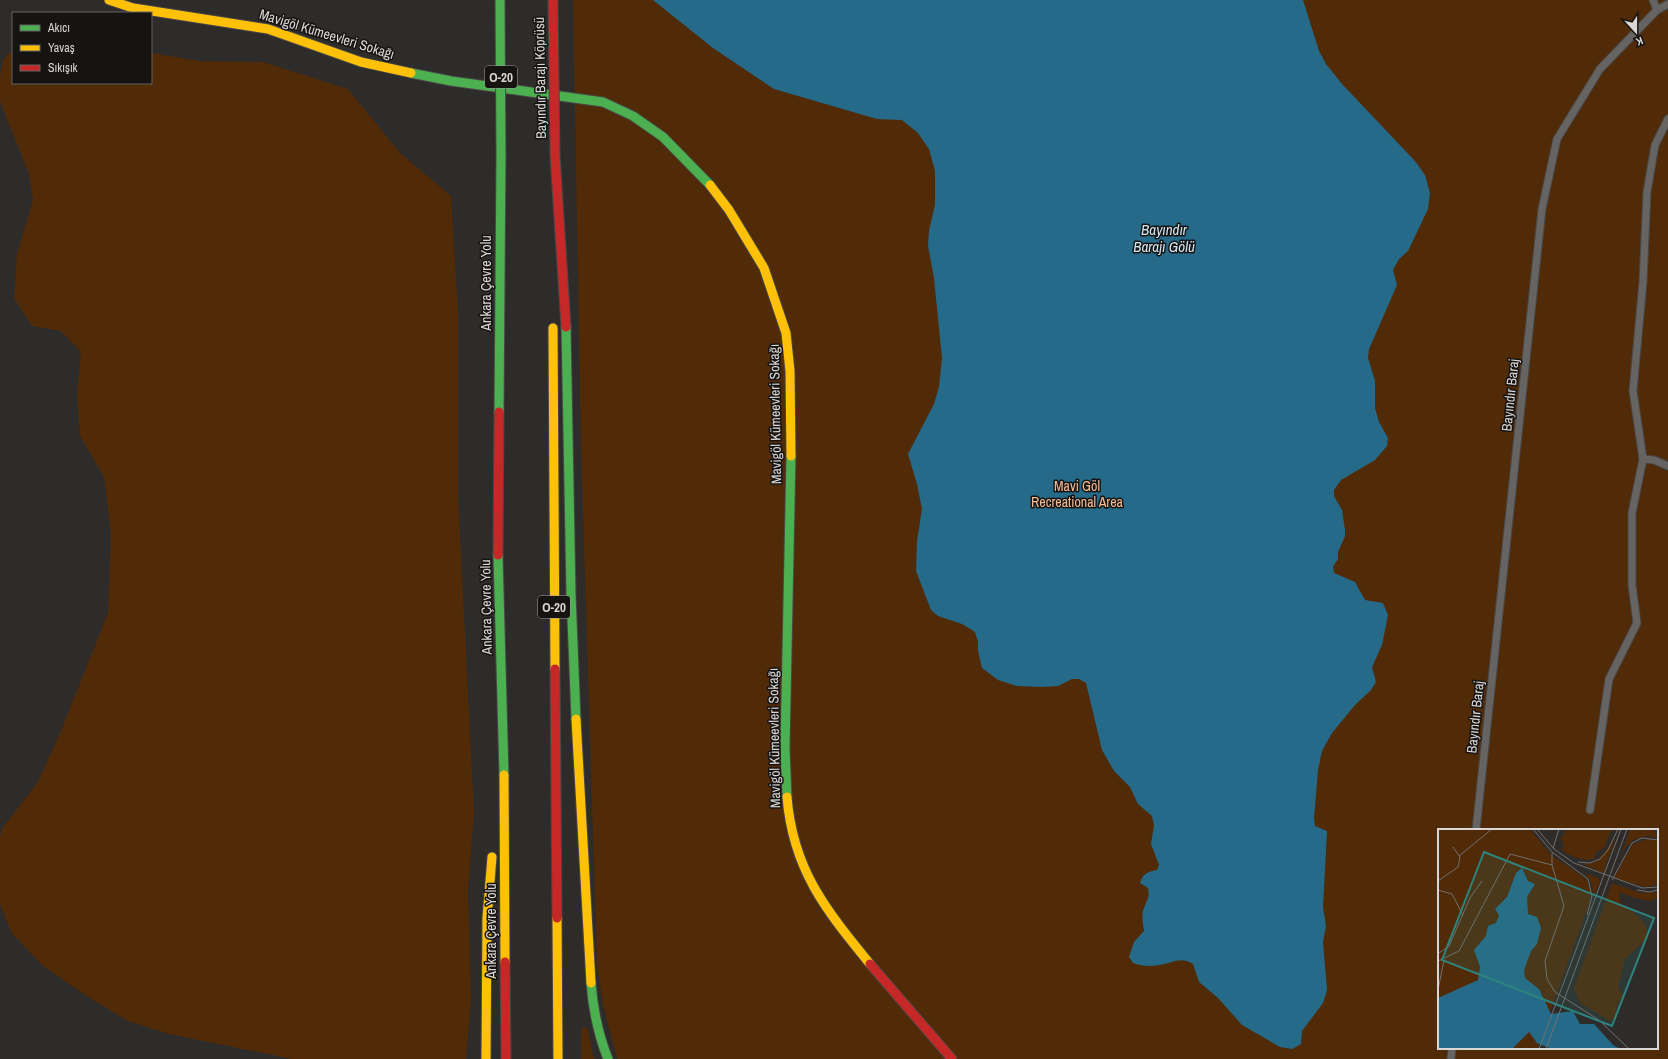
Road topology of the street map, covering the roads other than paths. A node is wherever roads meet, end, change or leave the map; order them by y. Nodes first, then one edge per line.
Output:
1 (109, 0) edge
2 (500, 0) edge
3 (553, 0) edge
4 (1653, 0) edge
5 (1668, 4) edge
6 (1657, 10) junction
7 (1668, 119) edge
8 (555, 155) junction
9 (554, 287) dead end
10 (553, 318) dead end
11 (1642, 459) junction
12 (1668, 466) edge
13 (504, 721) junction
14 (1590, 810) dead end
15 (495, 823) dead end
16 (1476, 829) edge
17 (493, 847) dead end
18 (1452, 1049) edge
19 (486, 1059) edge
20 (506, 1059) edge
21 (558, 1059) edge
22 (608, 1059) edge
23 (952, 1059) edge
24 (1451, 1059) edge

1 - 23 main road, Mavigöl Kümeevleri Sokağı
2 - 13 main road, Ankara Çevre Yolu / O-20, bridge
3 - 8 main road, Bayındır Barajı Köprüsü, bridge
4 - 6 lane
5 - 6 lane, Bayındır Baraj
6 - 16 lane, Bayındır Baraj
7 - 11 lane
8 - 9 main road
8 - 22 main road
10 - 21 main road, O-20
11 - 12 lane
11 - 14 lane
13 - 15 main road
13 - 20 main road, Ankara Çevre Yolu / O-20
17 - 19 main road
18 - 24 lane

